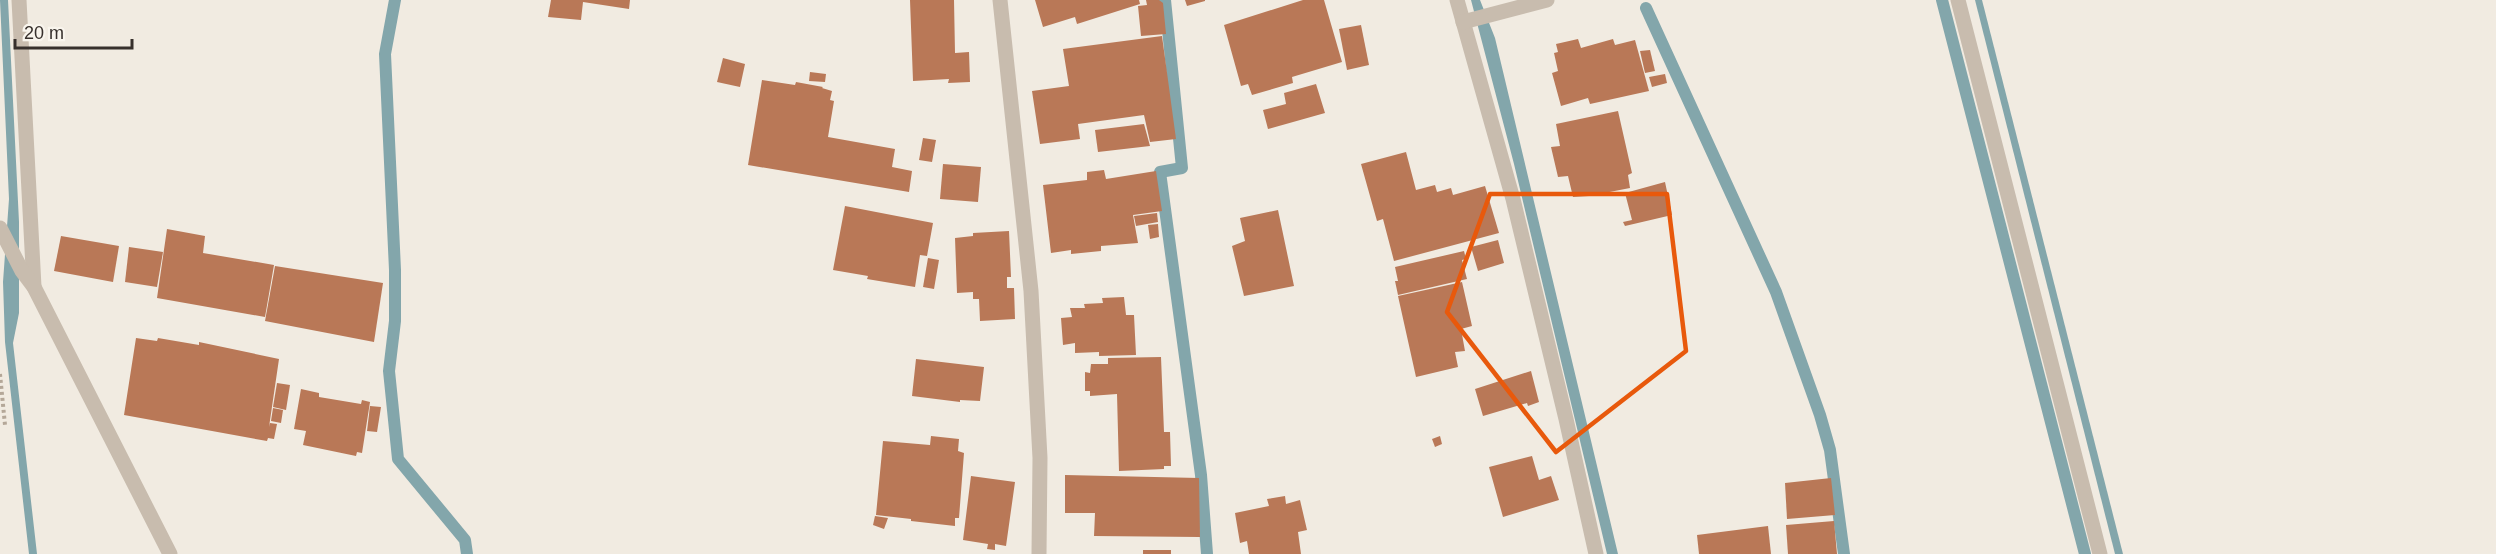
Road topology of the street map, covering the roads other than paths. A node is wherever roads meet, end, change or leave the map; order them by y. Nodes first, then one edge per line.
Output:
1 (19, 0) edge
2 (1000, 0) edge
3 (1457, 0) edge
4 (1547, 0) edge
5 (1958, 0) edge
6 (1463, 22) junction
7 (1, 229) edge
8 (34, 287) junction
9 (170, 554) edge
10 (1039, 554) edge
11 (1596, 554) edge
12 (2100, 554) edge

1 - 8 street
2 - 10 street
3 - 6 street
4 - 6 street
5 - 12 street
6 - 11 street
7 - 8 street
8 - 9 street

